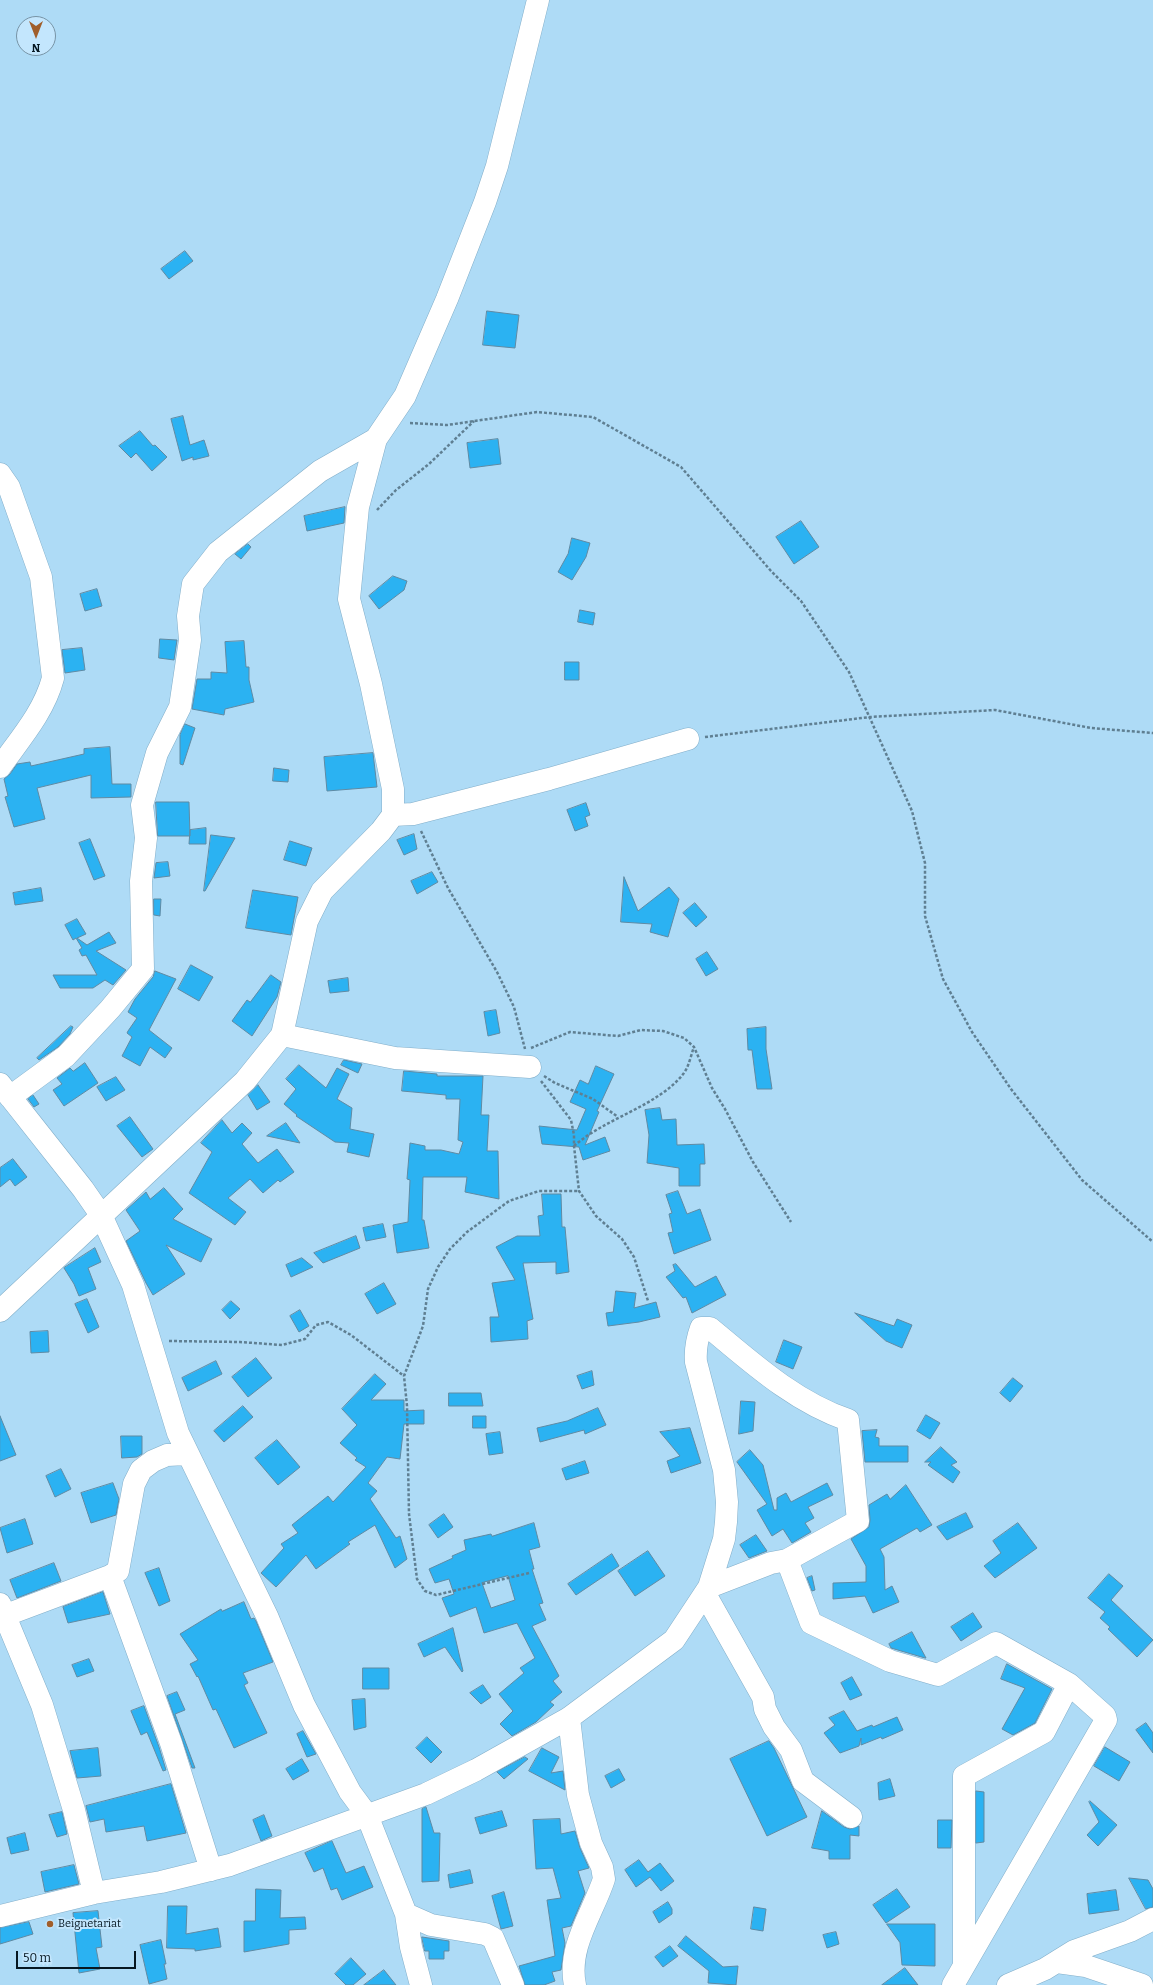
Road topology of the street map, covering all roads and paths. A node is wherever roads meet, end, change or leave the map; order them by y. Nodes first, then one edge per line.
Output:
1 (538, 0) edge
2 (391, 416) junction
3 (474, 421) junction
4 (376, 439) junction
5 (3, 483) edge
6 (376, 512) dead end
7 (870, 717) junction
8 (1153, 733) edge
9 (688, 739) joint
10 (0, 767) edge
11 (394, 815) junction
12 (282, 1034) junction
13 (694, 1047) junction
14 (528, 1059) junction
15 (5, 1091) edge
16 (618, 1117) junction
17 (574, 1146) dead end
18 (579, 1191) dead end
19 (101, 1215) junction
20 (791, 1222) dead end
21 (1153, 1242) edge
22 (0, 1311) edge
23 (149, 1340) junction
24 (404, 1376) junction
25 (188, 1454) junction
26 (787, 1560) junction
27 (529, 1573) dead end
28 (110, 1576) junction
29 (707, 1590) junction
30 (3, 1609) edge
31 (1069, 1684) junction
32 (569, 1718) junction
33 (367, 1815) junction
34 (851, 1818) dead end
35 (211, 1870) junction
36 (94, 1893) junction
37 (406, 1914) junction
38 (0, 1916) edge
39 (1153, 1919) edge
40 (1057, 1962) junction
41 (963, 1979) edge
42 (421, 1985) edge
43 (513, 1985) edge
44 (575, 1985) edge
45 (1008, 1985) edge
46 (1142, 1985) edge

1 - 2 street
2 - 3 path
2 - 4 street
3 - 6 path
3 - 7 path
4 - 11 street
4 - 15 street
5 - 10 street
7 - 8 path
7 - 9 path
7 - 21 path
9 - 11 street
11 - 12 street
12 - 14 street
12 - 19 street
13 - 14 path
13 - 16 path
13 - 20 path
14 - 16 path
15 - 19 street
16 - 17 path
18 - 24 path
19 - 22 street
19 - 23 street
23 - 24 path
23 - 25 street
24 - 27 path
25 - 28 street
25 - 33 street
26 - 29 street
26 - 29 street
26 - 31 street
28 - 30 street
28 - 35 street
29 - 32 street
29 - 34 street
30 - 36 street
31 - 41 street
31 - 41 street
32 - 33 street
32 - 44 street
33 - 35 street
33 - 37 street
35 - 36 street
36 - 38 street
37 - 42 street
37 - 43 street
39 - 40 street
40 - 45 street
40 - 46 street

